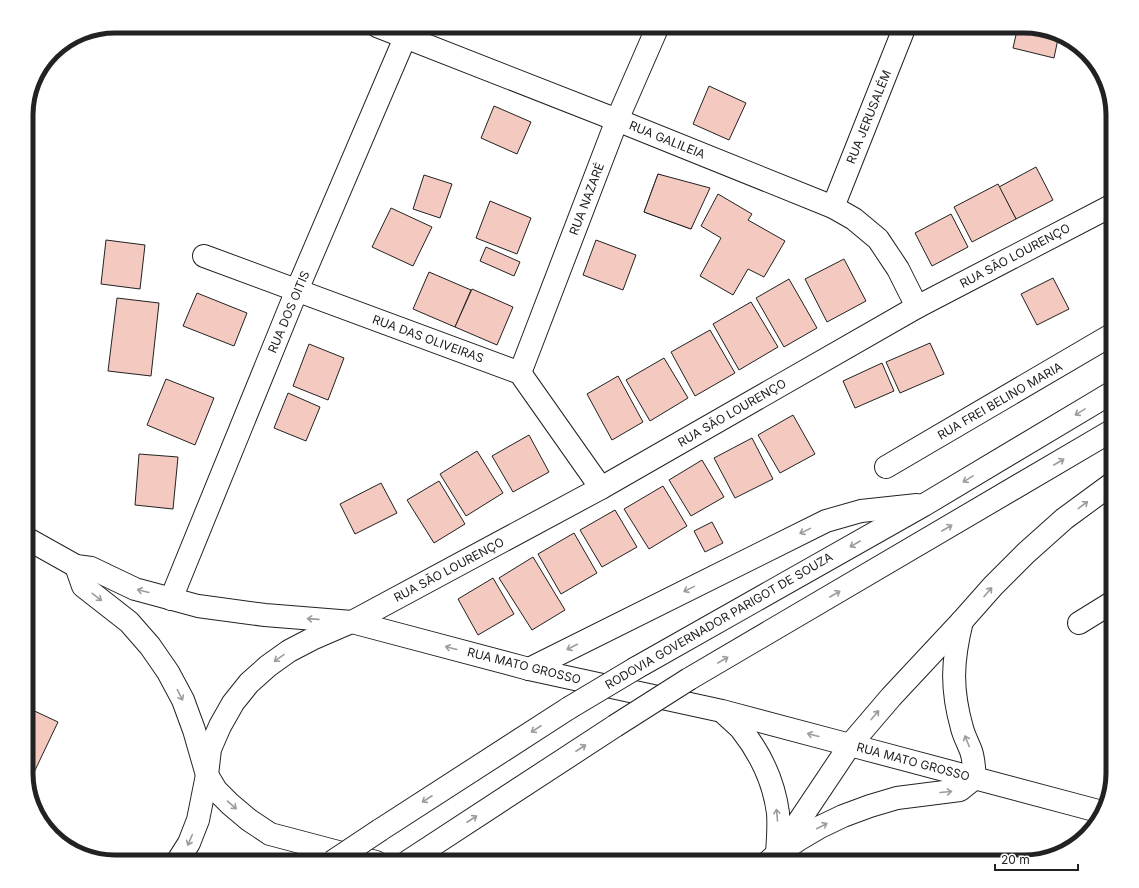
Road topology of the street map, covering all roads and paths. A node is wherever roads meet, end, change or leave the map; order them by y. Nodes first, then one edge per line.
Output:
1 (408, 33) edge
2 (410, 33) edge
3 (655, 33) edge
4 (902, 33) edge
5 (617, 120) junction
6 (832, 207) junction
7 (1106, 209) edge
8 (204, 256) dead end
9 (297, 290) junction
10 (917, 307) junction
11 (1106, 338) edge
12 (520, 373) junction
13 (1106, 396) edge
14 (1106, 434) edge
15 (886, 467) dead end
16 (601, 488) junction
17 (1106, 488) edge
18 (924, 505) junction
19 (33, 542) edge
20 (76, 566) junction
21 (171, 599) junction
22 (1106, 606) edge
23 (962, 621) junction
24 (352, 622) junction
25 (1079, 623) dead end
26 (530, 669) junction
27 (722, 711) junction
28 (850, 745) junction
29 (207, 775) junction
30 (975, 778) junction
31 (1097, 811) edge
32 (181, 855) edge
33 (342, 855) edge
34 (350, 855) edge
35 (418, 855) edge
36 (774, 855) edge
37 (775, 855) edge
38 (777, 855) edge

1 - 9 main road, RUA DOS OITIS
2 - 5 main road, RUA GALILEIA
3 - 5 main road, RUA NAZARÉ
4 - 6 main road, RUA JERUSALÉM
5 - 6 main road, RUA GALILEIA
5 - 12 main road, RUA NAZARÉ
6 - 10 main road, RUA GALILEIA
7 - 10 main road, RUA SÃO LOURENÇO
8 - 9 main road, RUA DAS OLIVEIRAS
9 - 12 main road, RUA DAS OLIVEIRAS
9 - 21 main road, RUA DOS OITIS
10 - 16 main road, RUA SÃO LOURENÇO
11 - 15 main road, RUA FREI BELINO MARIA
12 - 16 main road
13 -> 18 main road, RODOVIA GOVERNADOR PARIGOT DE SOUZA
35 -> 14 main road, bridge
16 - 24 main road, RUA SÃO LOURENÇO
23 -> 17 main road
18 -> 26 main road
18 -> 33 main road, RODOVIA GOVERNADOR PARIGOT DE SOUZA, bridge
19 - 20 main road, RUA MATO GROSSO
21 -> 20 main road, RUA MATO GROSSO
20 -> 29 main road
24 -> 21 main road, RUA MATO GROSSO
22 - 25 main road
28 -> 23 main road
30 -> 23 main road
26 -> 24 main road, RUA MATO GROSSO
24 -> 29 main road, RUA SÃO LOURENÇO
26 - 27 main road, RUA MATO GROSSO
28 -> 27 main road, RUA MATO GROSSO
36 -> 27 main road
28 - 30 main road, RUA MATO GROSSO
28 - 37 main road
29 -> 32 main road, RUA SÃO LOURENÇO
29 -> 34 main road
30 - 31 main road, RUA MATO GROSSO
38 -> 30 main road, RUA MATO GROSSO

